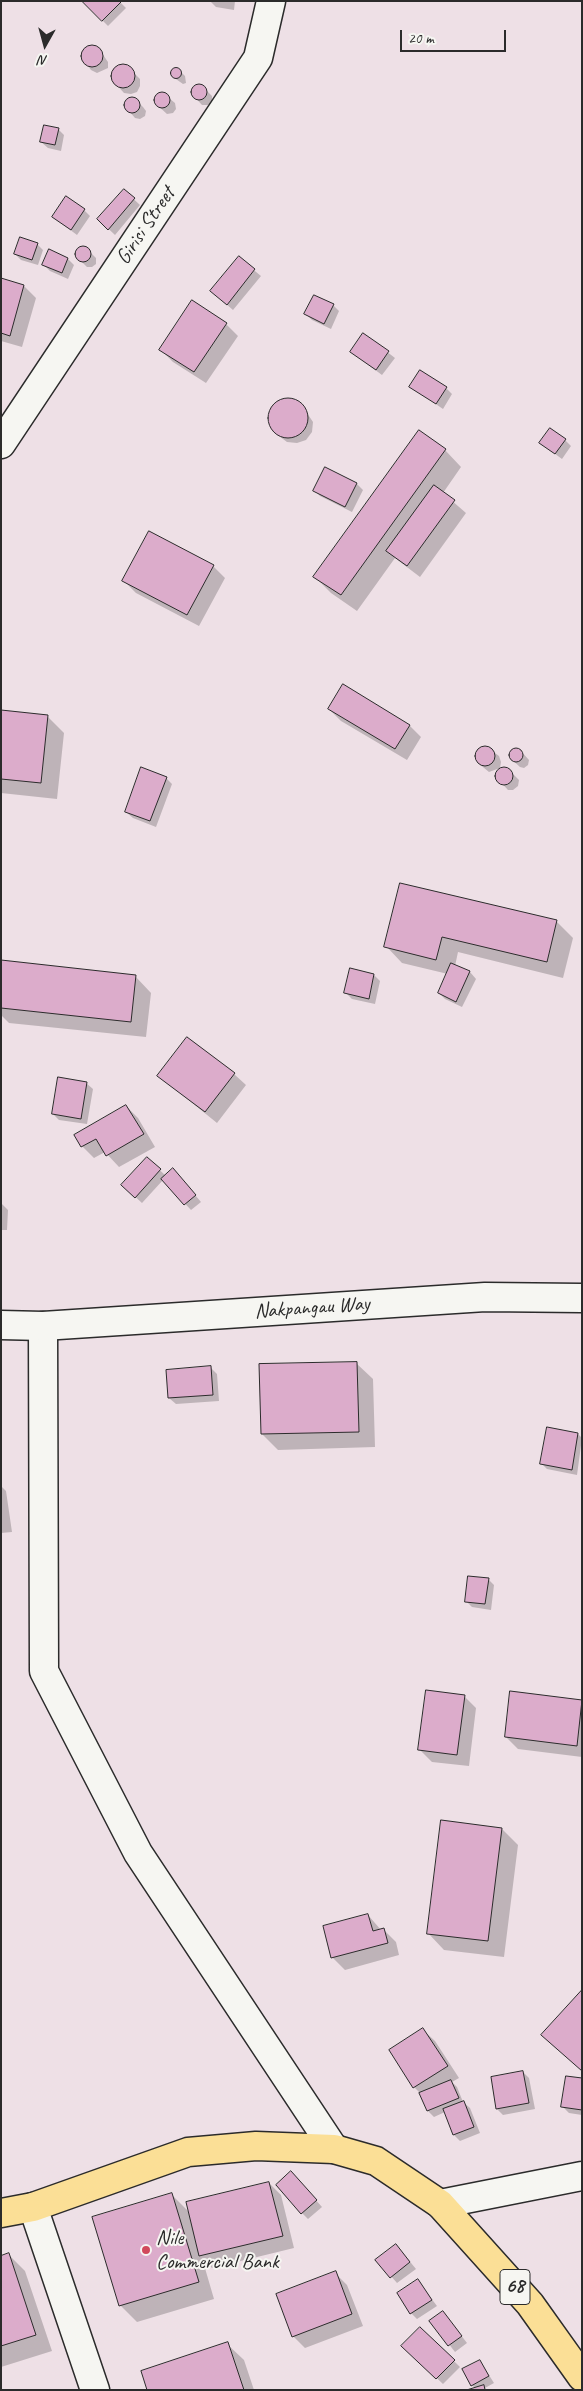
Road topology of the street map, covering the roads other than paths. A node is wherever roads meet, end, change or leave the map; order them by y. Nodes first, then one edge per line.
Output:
1 (272, 1) edge
2 (1, 444) edge
3 (582, 1298) edge
4 (1, 1325) edge
5 (43, 1326) junction
6 (334, 2149) junction
7 (582, 2176) edge
8 (440, 2204) junction
9 (33, 2207) junction
10 (1, 2213) edge
11 (582, 2377) edge
12 (95, 2390) edge

1 - 2 street, Girisi Street
3 - 5 street, Nakpangau Way
4 - 5 street, Nakpangau Way
5 - 6 street
6 - 8 main road
6 - 9 main road
7 - 8 street
8 - 11 main road, 68
9 - 10 main road
9 - 12 street

